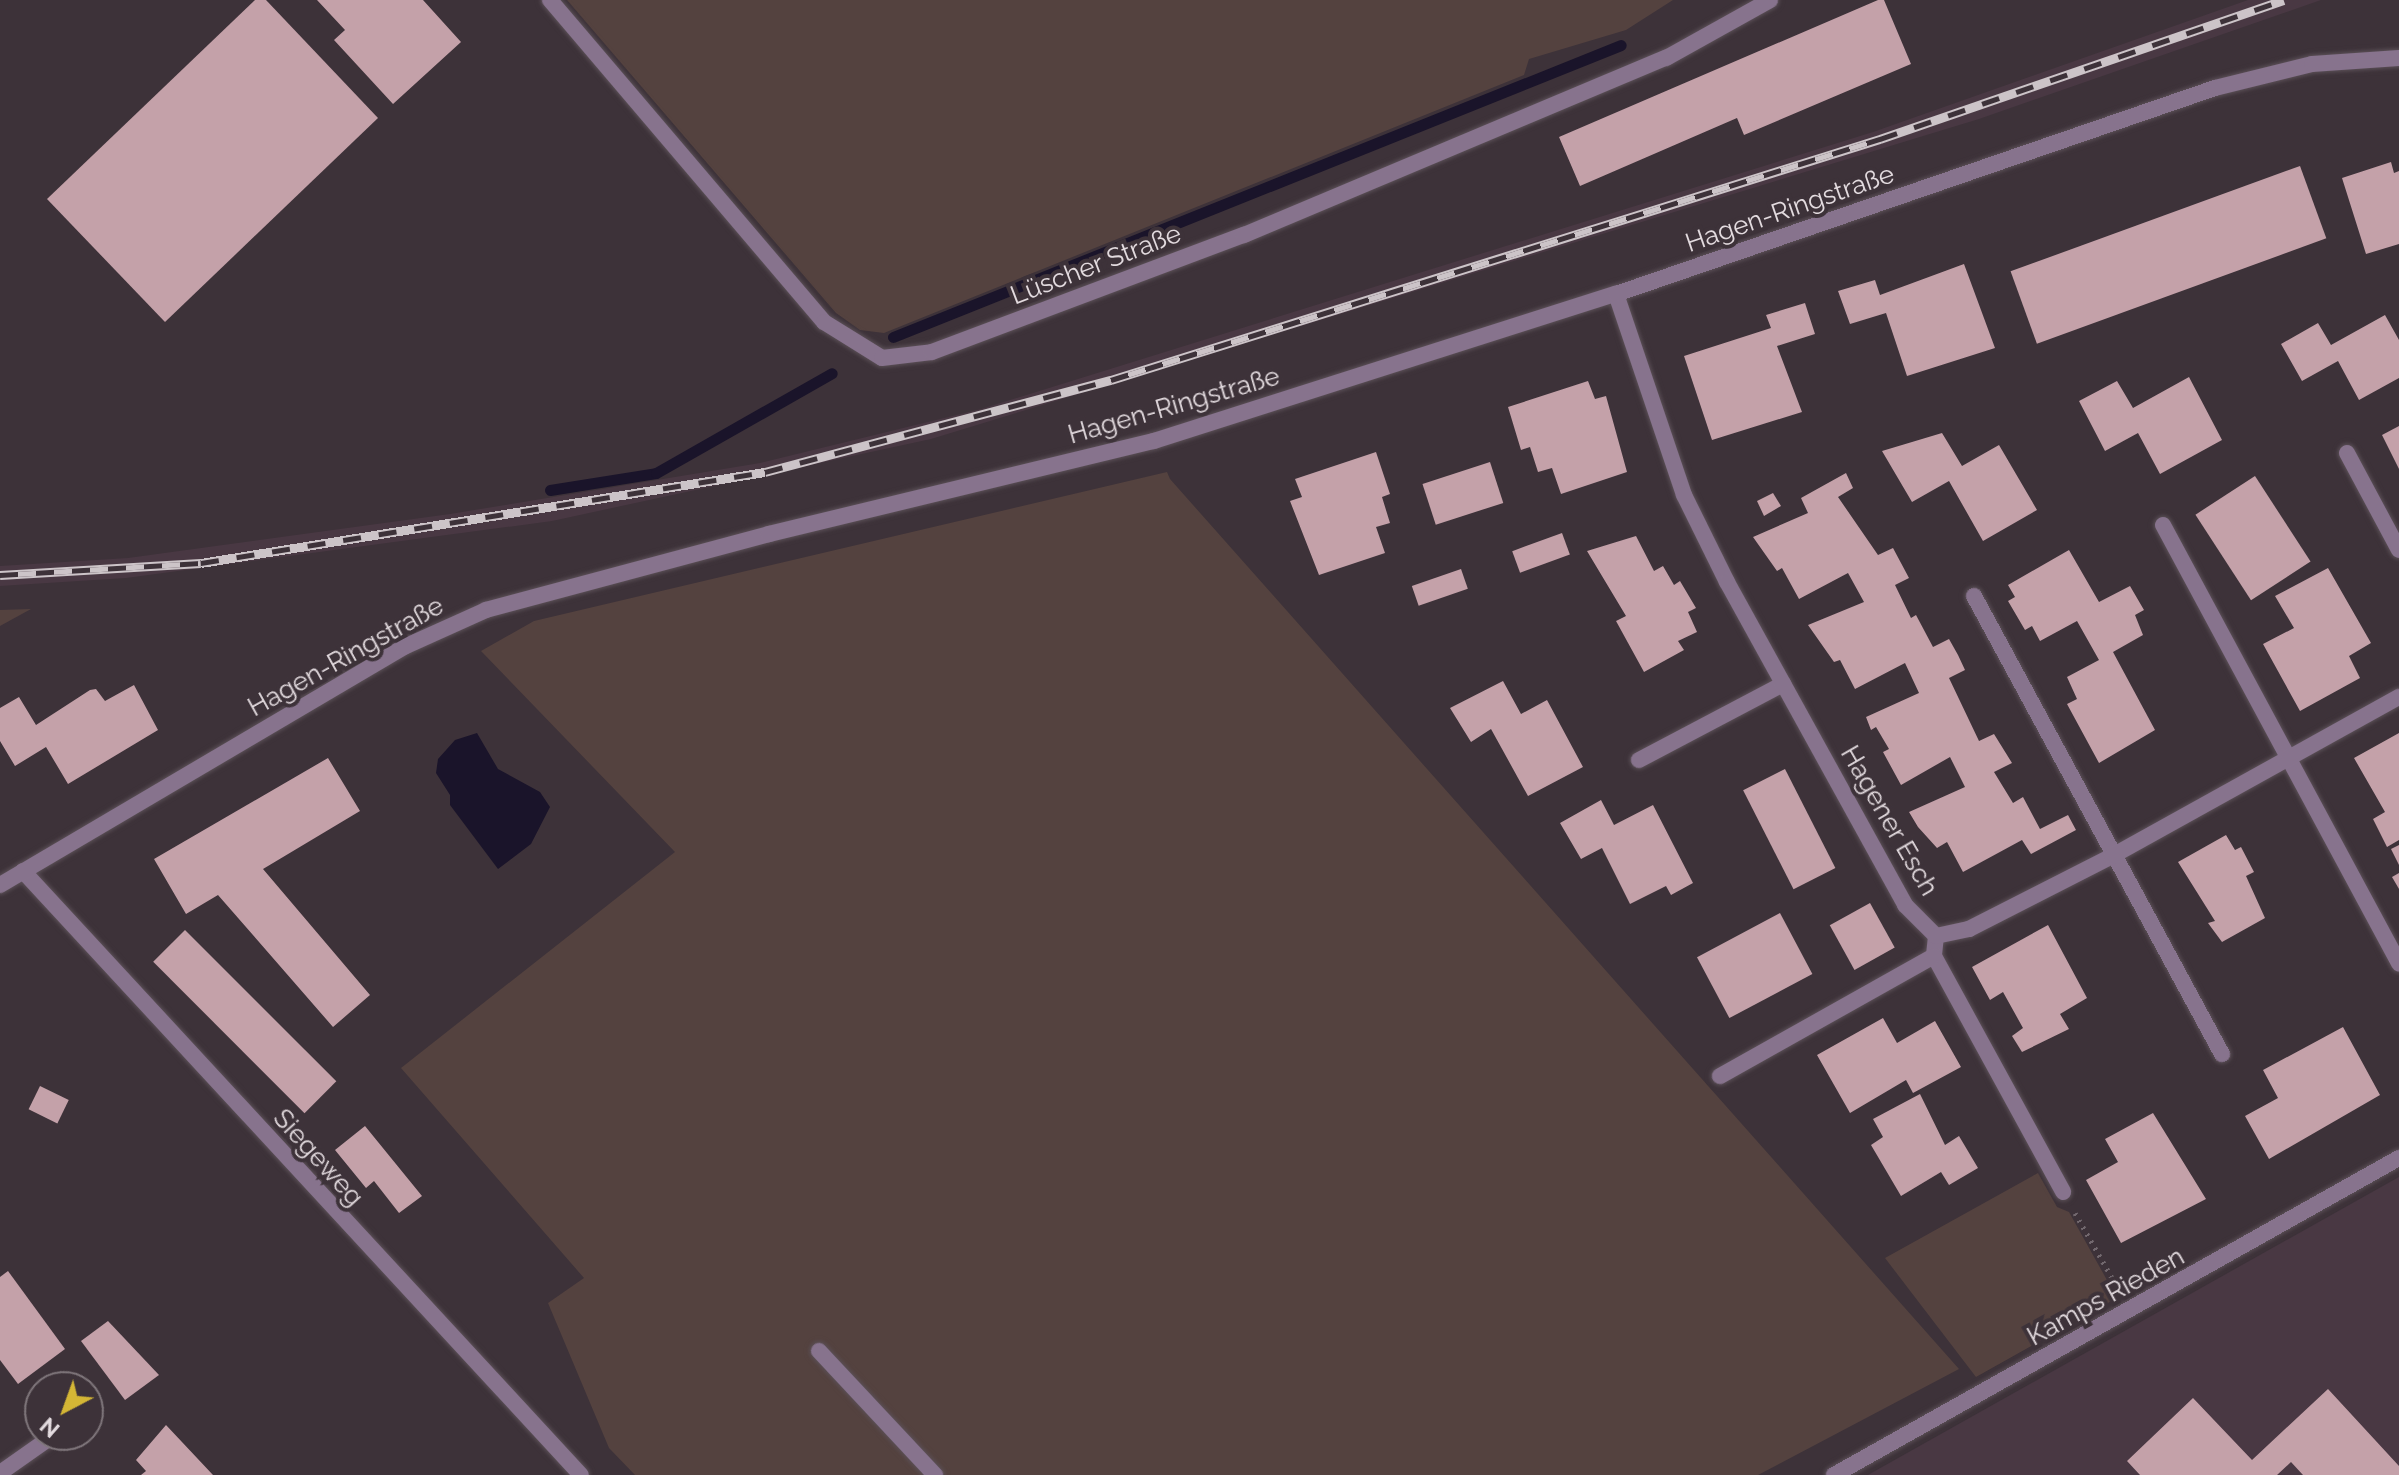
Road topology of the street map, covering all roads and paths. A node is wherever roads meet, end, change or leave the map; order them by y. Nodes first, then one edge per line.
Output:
1 (550, 0) edge
2 (1770, 0) edge
3 (2399, 58) edge
4 (1616, 294) junction
5 (2347, 453) dead end
6 (2163, 525) dead end
7 (2399, 550) edge
8 (1974, 596) dead end
9 (1783, 684) junction
10 (2399, 697) edge
11 (2289, 758) junction
12 (1639, 760) dead end
13 (2112, 856) junction
14 (23, 871) junction
15 (0, 885) edge
16 (1936, 936) junction
17 (1934, 956) junction
18 (2399, 963) edge
19 (2222, 1054) dead end
20 (1720, 1076) dead end
21 (2399, 1158) edge
22 (2063, 1192) joint
23 (2131, 1310) junction
24 (819, 1351) dead end
25 (31, 1451) edge
26 (0, 1473) edge
27 (581, 1475) edge
28 (935, 1475) edge
29 (1834, 1475) edge

1 - 2 street, Lüscher Straße
3 - 4 street, Hagen-Ringstraße
4 - 9 street, Hagener Esch
4 - 14 street, Hagen-Ringstraße
5 - 7 street
6 - 11 street
8 - 13 street
9 - 12 street
9 - 16 street, Hagener Esch
10 - 11 street, Hagener Esch
11 - 13 street, Hagener Esch
11 - 18 street
13 - 16 street, Hagener Esch
13 - 19 street
14 - 15 street, Hagen-Ringstraße
14 - 27 street, Siegeweg
16 - 17 street
17 - 20 street
17 - 22 street
21 - 23 street, Kamps Rieden
22 - 23 path
23 - 29 street, Kamps Rieden
24 - 28 street
25 - 26 street

